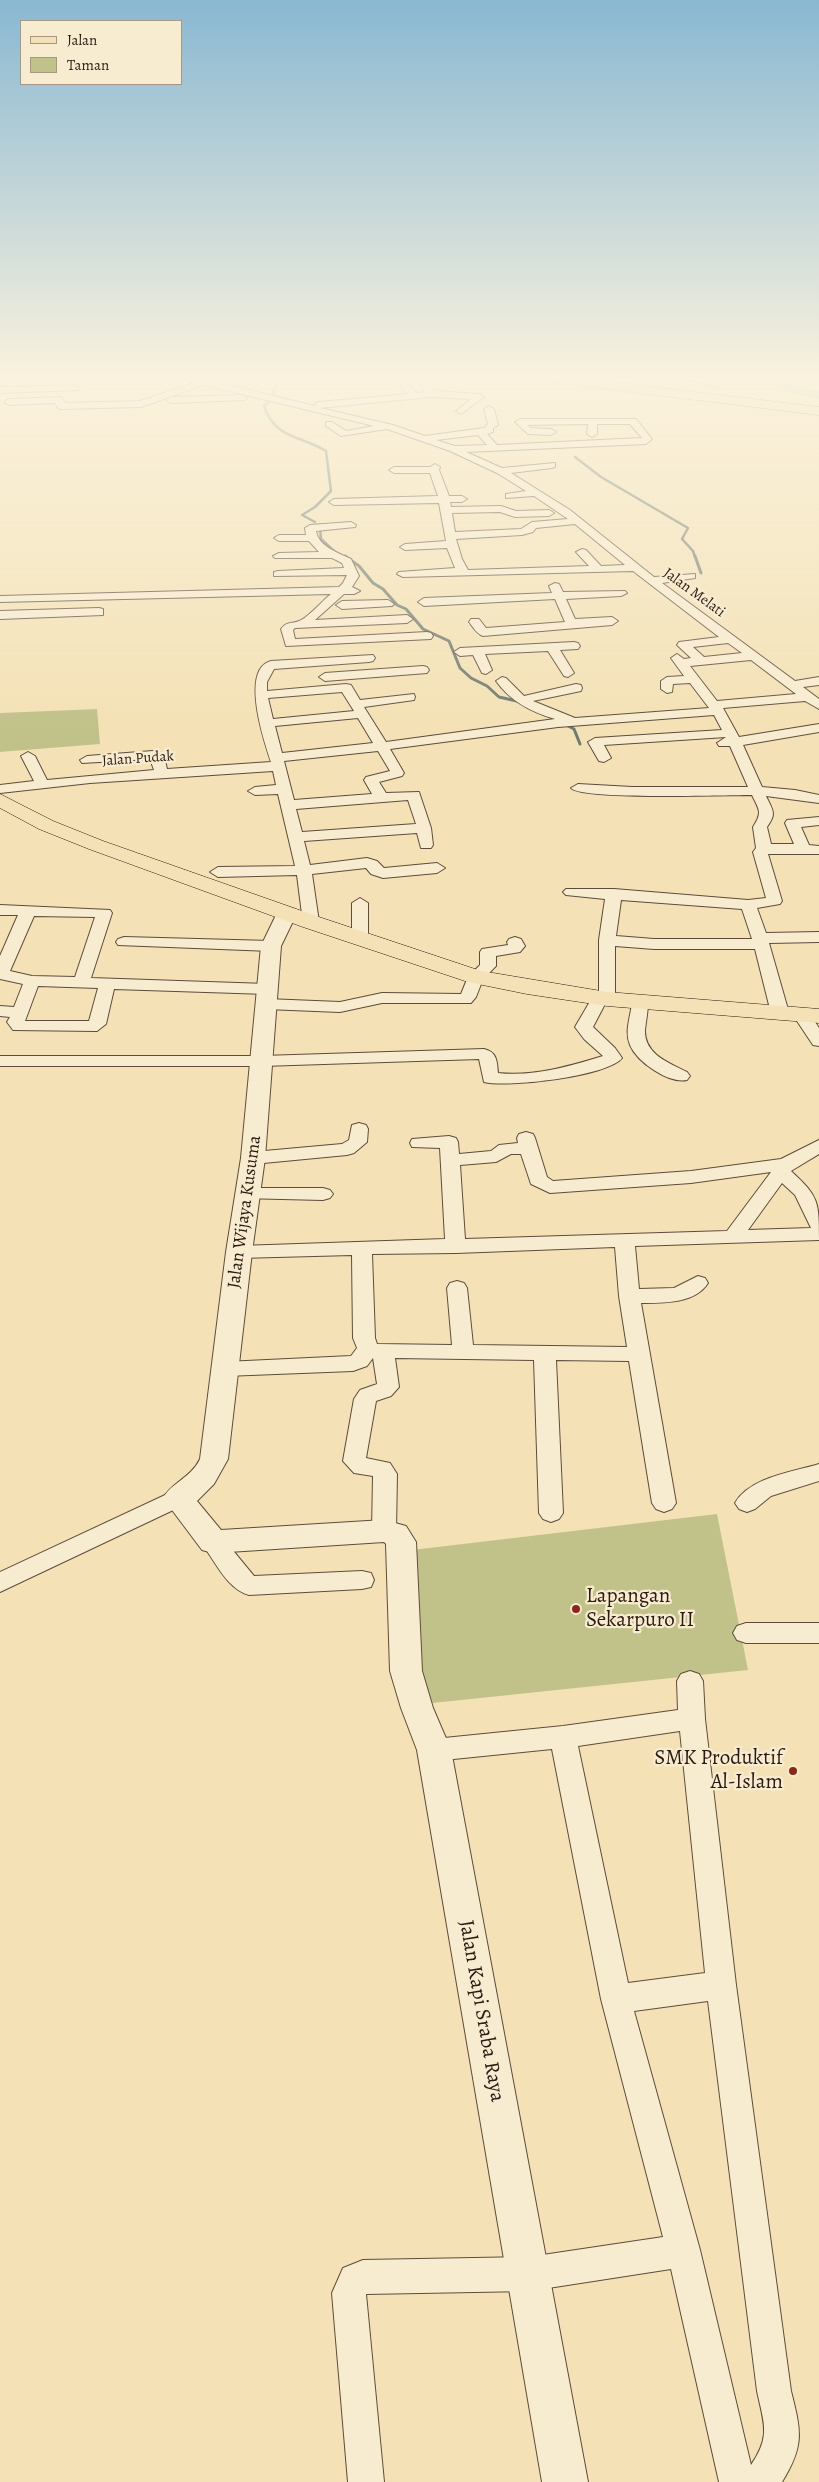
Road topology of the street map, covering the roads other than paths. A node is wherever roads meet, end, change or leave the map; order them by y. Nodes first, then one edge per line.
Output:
1 (442, 493) edge
2 (538, 493) joint
3 (510, 496) dead end
4 (462, 498) dead end
5 (334, 502) dead end
6 (556, 505) junction
7 (445, 509) junction
8 (504, 510) junction
9 (566, 512) junction
10 (576, 521) junction
11 (351, 525) dead end
12 (510, 532) junction
13 (422, 534) dead end
14 (279, 538) dead end
15 (312, 538) junction
16 (452, 540) junction
17 (428, 546) junction
18 (405, 547) dead end
19 (582, 552) dead end
20 (331, 555) junction
21 (278, 556) dead end
22 (636, 568) junction
23 (598, 569) junction
24 (462, 571) junction
25 (547, 571) junction
26 (351, 572) junction
27 (278, 574) dead end
28 (403, 574) dead end
29 (691, 576) dead end
30 (652, 581) junction
31 (347, 589) junction
32 (621, 593) dead end
33 (560, 596) junction
34 (0, 599) edge
35 (424, 602) dead end
36 (388, 604) dead end
37 (342, 605) junction
38 (99, 612) dead end
39 (0, 615) edge
40 (407, 619) dead end
41 (570, 619) junction
42 (612, 621) dead end
43 (321, 624) junction
44 (302, 625) junction
45 (536, 628) junction
46 (427, 636) dead end
47 (731, 639) junction
48 (574, 646) dead end
49 (548, 648) junction
50 (503, 650) junction
51 (477, 651) junction
52 (460, 652) dead end
53 (754, 656) junction
54 (369, 658) dead end
55 (701, 661) junction
56 (510, 662) dead end
57 (423, 670) dead end
58 (486, 670) dead end
59 (568, 673) dead end
60 (695, 679) junction
61 (502, 681) dead end
62 (819, 681) edge
63 (792, 685) junction
64 (261, 688) junction
65 (576, 688) dead end
66 (667, 689) dead end
67 (409, 697) dead end
68 (814, 699) edge
69 (522, 700) junction
70 (716, 708) junction
71 (360, 709) junction
72 (663, 715) junction
73 (569, 722) junction
74 (269, 723) junction
75 (819, 728) edge
76 (678, 736) junction
77 (732, 738) junction
78 (699, 744) dead end
79 (380, 746) junction
80 (28, 756) dead end
81 (604, 758) dead end
82 (277, 762) junction
83 (161, 774) junction
84 (90, 779) junction
85 (42, 784) junction
86 (0, 788) edge
87 (578, 788) dead end
88 (285, 789) junction
89 (255, 791) dead end
90 (757, 791) junction
91 (382, 798) junction
92 (819, 799) edge
93 (0, 800) edge
94 (288, 805) junction
95 (819, 822) edge
96 (424, 828) junction
97 (296, 837) junction
98 (426, 845) dead end
99 (764, 849) junction
100 (812, 850) edge
101 (262, 862) dead end
102 (303, 865) junction
103 (437, 868) dead end
104 (218, 872) dead end
105 (571, 892) dead end
106 (614, 894) junction
107 (360, 903) dead end
108 (748, 905) junction
109 (0, 910) edge
110 (28, 911) junction
111 (287, 913) junction
112 (311, 922) junction
113 (819, 936) edge
114 (360, 939) junction
115 (607, 940) junction
116 (761, 941) junction
117 (124, 942) dead end
118 (515, 942) dead end
119 (271, 946) junction
120 (0, 974) edge
121 (476, 977) junction
122 (32, 981) junction
123 (82, 983) junction
124 (107, 984) junction
125 (266, 996) junction
126 (603, 998) junction
127 (640, 1002) junction
128 (0, 1011) edge
129 (20, 1012) junction
130 (780, 1013) junction
131 (811, 1015) edge
132 (819, 1041) edge
133 (3, 1056) edge
134 (262, 1062) junction
135 (681, 1076) dead end
136 (360, 1129) dead end
137 (419, 1143) dead end
138 (819, 1146) edge
139 (253, 1158) junction
140 (450, 1160) junction
141 (789, 1163) junction
142 (247, 1194) junction
143 (323, 1194) dead end
144 (819, 1225) edge
145 (819, 1234) edge
146 (733, 1237) junction
147 (624, 1240) junction
148 (456, 1247) junction
149 (362, 1248) junction
150 (239, 1252) junction
151 (698, 1283) dead end
152 (458, 1288) dead end
153 (629, 1296) junction
154 (375, 1350) junction
155 (463, 1351) junction
156 (545, 1354) junction
157 (638, 1354) junction
158 (225, 1369) junction
159 (819, 1472) edge
160 (178, 1498) junction
161 (664, 1503) dead end
162 (747, 1503) dead end
163 (551, 1513) dead end
164 (393, 1536) junction
165 (214, 1542) junction
166 (362, 1580) dead end
167 (0, 1583) edge
168 (746, 1633) dead end
169 (819, 1633) edge
170 (690, 1680) dead end
171 (692, 1719) junction
172 (564, 1737) junction
173 (434, 1750) junction
174 (721, 1986) junction
175 (616, 1999) junction
176 (683, 2250) junction
177 (529, 2274) junction
178 (366, 2482) edge
179 (565, 2482) edge
180 (737, 2482) edge
181 (761, 2482) edge

1 - 7 street
2 - 3 street
2 - 6 street, Jalan Melati
4 - 7 street
5 - 7 street
6 - 8 street
6 - 9 street, Jalan Melati
7 - 8 street
7 - 12 street
7 - 16 street
8 - 9 street
9 - 10 street, Jalan Melati
10 - 12 street
10 - 22 street, Jalan Melati
11 - 15 street
12 - 16 street
13 - 17 street
14 - 15 street
15 - 20 street
16 - 17 street
16 - 24 street
17 - 18 street
19 - 23 street
20 - 21 street
20 - 26 street
22 - 23 street
22 - 30 street, Jalan Melati
23 - 25 street
24 - 25 street
24 - 28 street
25 - 33 street
26 - 27 street
26 - 31 street
29 - 30 street
30 - 47 street, Jalan Melati
31 - 34 street
31 - 37 street
31 - 44 street
32 - 33 street
33 - 35 street
33 - 41 street
36 - 37 street
37 - 43 street
38 - 39 street
40 - 43 street
41 - 42 street
41 - 45 street
41 - 45 street
43 - 44 street
44 - 46 street
45 - 49 street
47 - 53 street, Jalan Melati
47 - 55 street
48 - 49 street
49 - 50 street
49 - 59 street
50 - 51 street
50 - 56 street
51 - 52 street
51 - 58 street
53 - 55 street
53 - 63 street, Jalan Melati
54 - 64 street
55 - 60 street
57 - 64 street
60 - 66 street
60 - 70 street
61 - 69 street
62 - 63 street
63 - 68 street, Jalan Melati
64 - 71 street
64 - 74 street
65 - 69 street
67 - 71 street
68 - 70 street, Jalan Pudak
69 - 73 street
70 - 72 street, Jalan Pudak
70 - 77 street
71 - 74 street
71 - 79 street
72 - 73 street, Jalan Pudak
72 - 76 street
73 - 79 street, Jalan Pudak
74 - 82 street
75 - 77 street
76 - 77 street
76 - 81 street
77 - 78 street
77 - 90 street
79 - 82 street, Jalan Pudak
79 - 91 street
80 - 85 street
82 - 83 street, Jalan Pudak
82 - 88 street
83 - 84 street, Jalan Pudak
83 - 84 street
84 - 85 street, Jalan Pudak
85 - 86 street, Jalan Pudak
87 - 90 street
88 - 89 street
88 - 94 street
90 - 92 street
90 - 99 street
91 - 94 street
91 - 96 street
93 - 111 main road
94 - 97 street
95 - 100 street
96 - 97 street
96 - 98 street
97 - 102 street
99 - 100 street
99 - 108 street
101 - 102 street
102 - 103 street
102 - 104 street
102 - 112 street
105 - 106 street
106 - 108 street
106 - 115 street
107 - 114 street
108 - 116 street
109 - 110 street
110 - 120 street
110 - 123 street
111 - 112 main road
111 - 119 street, Jalan Wijaya Kusuma
112 - 114 main road
113 - 116 street
114 - 121 main road
115 - 116 street
115 - 126 street
116 - 130 street
117 - 119 street
118 - 121 street
119 - 125 street, Jalan Wijaya Kusuma
120 - 122 street
121 - 125 street
121 - 126 main road
122 - 123 street
122 - 129 street
123 - 124 street
124 - 125 street
124 - 129 street
125 - 134 street, Jalan Wijaya Kusuma
126 - 127 main road
126 - 134 street
127 - 130 main road
127 - 135 street
128 - 129 street
130 - 131 main road
131 - 132 street
133 - 134 street
134 - 139 street, Jalan Wijaya Kusuma
136 - 139 street
137 - 140 street
138 - 141 street
139 - 142 street, Jalan Wijaya Kusuma
140 - 141 street
140 - 148 street
141 - 144 street
141 - 146 street
142 - 143 street
142 - 150 street, Jalan Wijaya Kusuma
145 - 146 street
146 - 147 street
147 - 148 street
147 - 153 street
148 - 149 street
149 - 150 street
149 - 154 street
150 - 158 street, Jalan Wijaya Kusuma
151 - 153 street
152 - 155 street
153 - 157 street
154 - 155 street
154 - 158 street
154 - 164 street
155 - 156 street
156 - 157 street
156 - 163 street
157 - 161 street
158 - 160 street, Jalan Wijaya Kusuma
159 - 162 street
160 - 165 street
160 - 167 street
164 - 165 street
164 - 173 street, Jalan Kapi Sraba Raya
165 - 166 street
168 - 169 street
170 - 171 street
171 - 172 street
171 - 174 street
172 - 173 street
172 - 175 street
173 - 177 street, Jalan Kapi Sraba Raya
174 - 175 street
174 - 181 street
175 - 176 street
176 - 177 street
176 - 180 street
177 - 178 street
177 - 179 street, Jalan Kapi Sraba Raya

